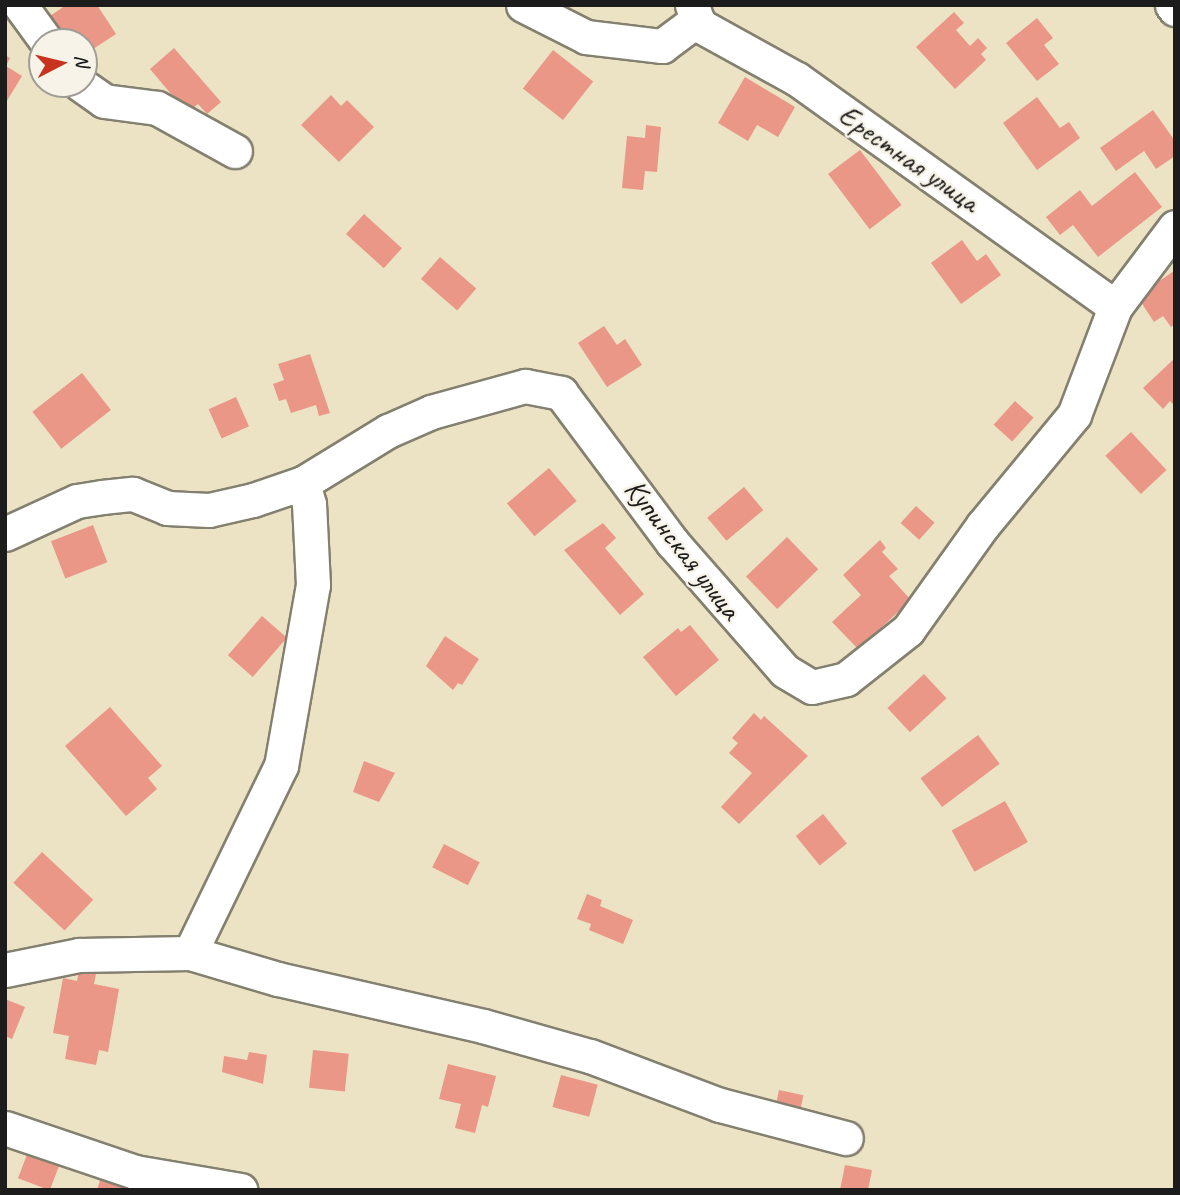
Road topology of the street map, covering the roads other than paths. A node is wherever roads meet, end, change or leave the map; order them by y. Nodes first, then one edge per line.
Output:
1 (20, 5) edge
2 (523, 5) edge
3 (695, 13) edge
4 (37, 28) edge
5 (98, 97) edge
6 (235, 151) dead end
7 (1175, 227) edge
8 (1115, 307) junction
9 (303, 483) junction
10 (5, 534) edge
11 (190, 953) junction
12 (5, 970) edge
13 (5, 1128) edge
14 (846, 1138) dead end
15 (240, 1190) edge

1 - 4 street
2 - 3 street, Ерестная улица
3 - 8 street, Ерестная улица
5 - 6 street
7 - 8 street, Купинская улица
8 - 9 street, Купинская улица
9 - 10 street, Купинская улица
9 - 11 street
11 - 12 street
11 - 14 street
13 - 15 street

